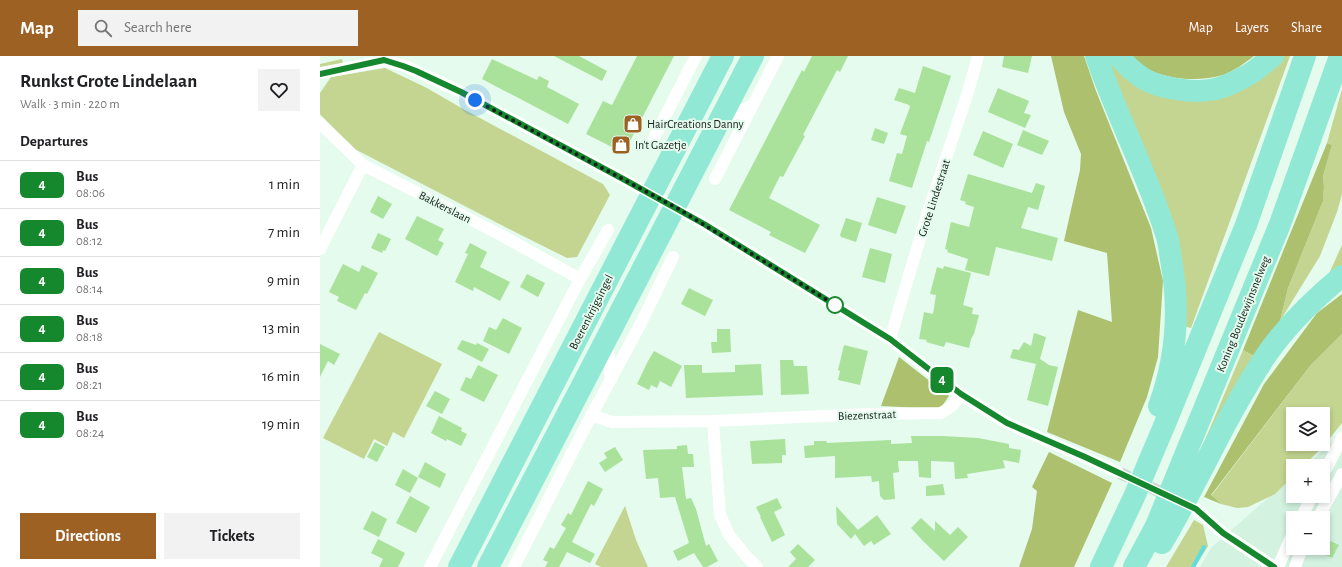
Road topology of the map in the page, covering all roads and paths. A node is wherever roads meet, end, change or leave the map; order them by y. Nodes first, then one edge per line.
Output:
1 (696, 56) edge
2 (723, 56) edge
3 (753, 56) edge
4 (778, 56) edge
5 (978, 56) edge
6 (1096, 56) edge
7 (1118, 56) edge
8 (1273, 56) edge
9 (1305, 56) edge
10 (1340, 56) edge
11 (405, 61) edge
12 (320, 74) edge
13 (753, 105) junction
14 (720, 121) junction
15 (320, 123) edge
16 (654, 138) dead end
17 (363, 165) junction
18 (715, 179) dead end
19 (652, 194) junction
20 (675, 207) junction
21 (608, 230) dead end
22 (320, 249) edge
23 (673, 257) dead end
24 (1342, 276) edge
25 (580, 279) junction
26 (607, 338) junction
27 (890, 339) junction
28 (611, 380) junction
29 (961, 394) junction
30 (591, 415) junction
31 (713, 421) junction
32 (1342, 438) edge
33 (1330, 461) edge
34 (1118, 472) tunnel mouth
35 (1342, 474) edge
36 (1134, 497) junction
37 (1196, 509) dead end
38 (1322, 511) edge
39 (1286, 549) edge
40 (1299, 555) edge
41 (430, 567) edge
42 (459, 567) edge
43 (488, 567) edge
44 (514, 567) edge
45 (757, 567) edge
46 (1101, 567) edge
47 (1134, 567) edge
48 (1147, 567) edge
49 (1274, 567) edge
50 (1278, 567) edge
51 (1295, 567) edge

1 - 16 street
2 - 19 highway, Boerenkrijgsingel
3 - 14 highway
4 - 13 street
5 - 27 street, Grote Lindestraat
6 - 36 highway
7 - 8 highway
9 - 36 highway
10 - 47 highway, Koning Boudewijnsnelweg
11 - 12 street
11 - 19 street
13 - 14 street
13 - 18 street
14 - 20 highway
15 - 17 street, Bakkerslaan
17 - 22 street
17 - 25 street, Bakkerslaan
19 - 20 street
19 - 42 highway, Boerenkrijgsingel
20 - 26 highway
20 - 27 street
21 - 25 street, Boerenkrijgsingel
23 - 28 street
24 - 48 highway
25 - 41 street, Boerenkrijgsingel
26 - 28 street
26 - 43 highway
27 - 29 street
28 - 30 street
29 - 31 street, Biezenstraat
29 - 34 street
30 - 31 street, Biezenstraat
30 - 44 street
31 - 45 street
32 - 33 street
35 - 38 street
36 - 46 highway
37 - 49 street
39 - 50 street
40 - 51 street

